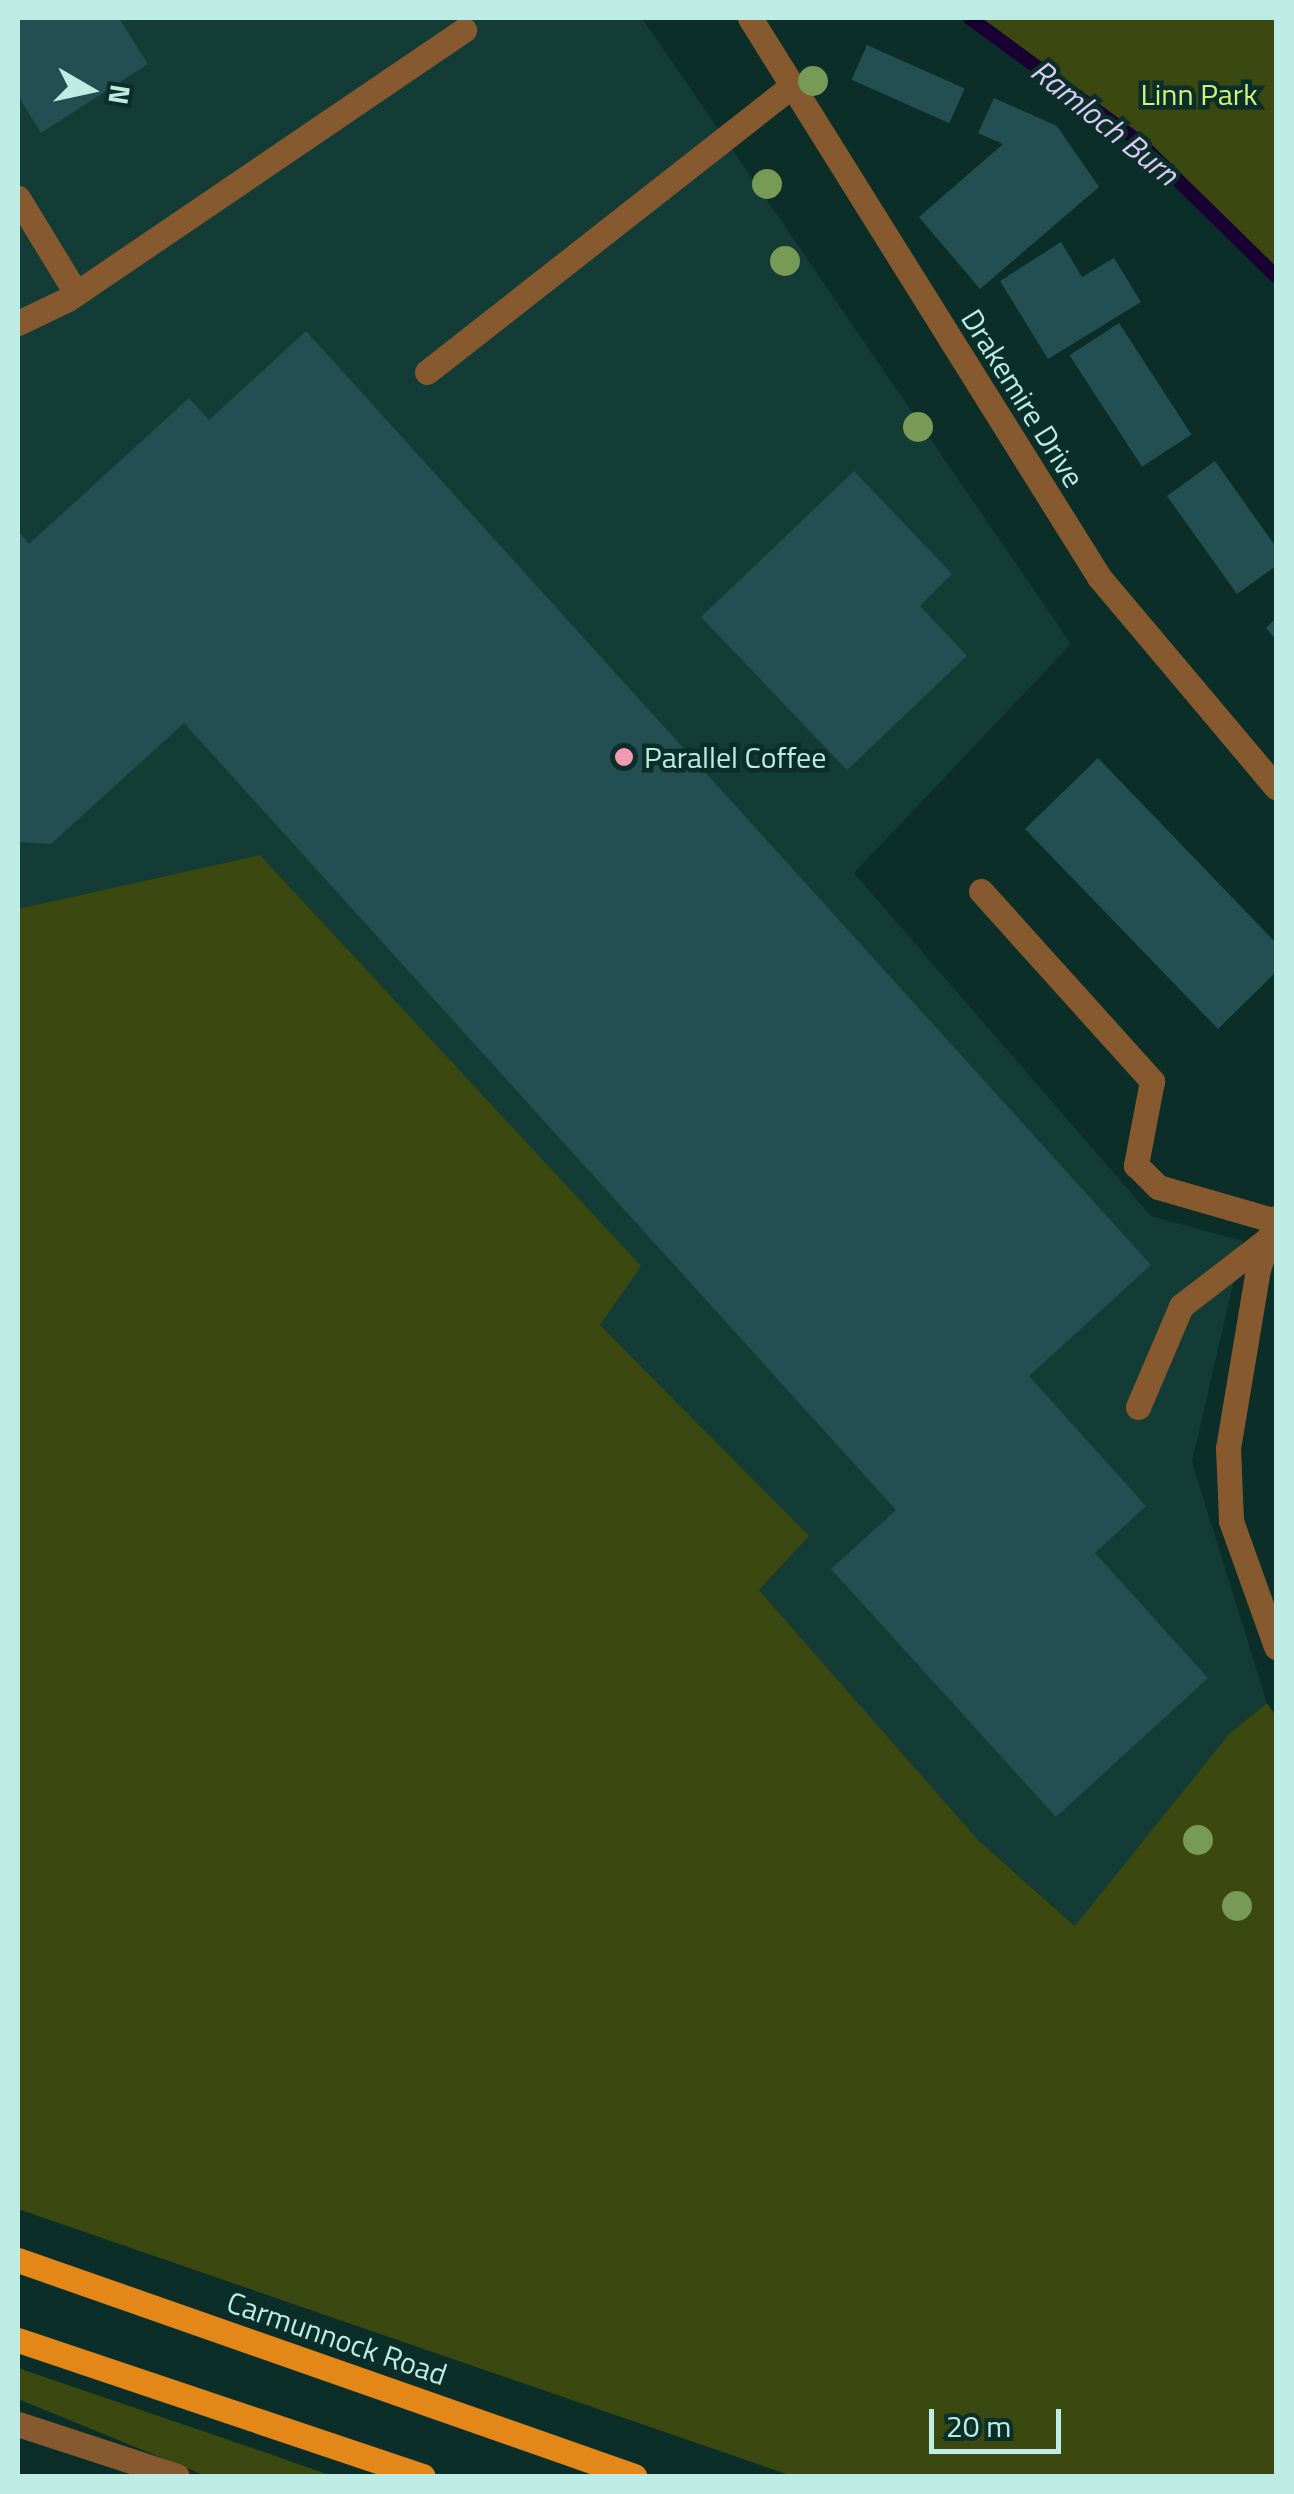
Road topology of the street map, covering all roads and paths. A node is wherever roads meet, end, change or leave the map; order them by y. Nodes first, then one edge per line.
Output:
1 (750, 18) edge
2 (467, 22) edge
3 (792, 86) junction
4 (18, 198) edge
5 (76, 293) junction
6 (18, 323) edge
7 (428, 372) dead end
8 (1276, 786) edge
9 (981, 891) dead end
10 (1273, 1226) edge
11 (1138, 1407) dead end
12 (1276, 1647) edge
13 (18, 2260) edge
14 (18, 2340) edge
15 (18, 2424) edge
16 (177, 2476) edge
17 (424, 2476) edge
18 (634, 2476) edge

1 - 3 street, Drakemire Drive
2 - 5 street
3 - 7 street
3 - 8 street, Drakemire Drive
4 - 5 street
5 - 6 street
9 - 10 street
10 - 11 street
10 - 12 street
13 - 18 main road, Carmunnock Road
14 - 17 main road
15 - 16 street

